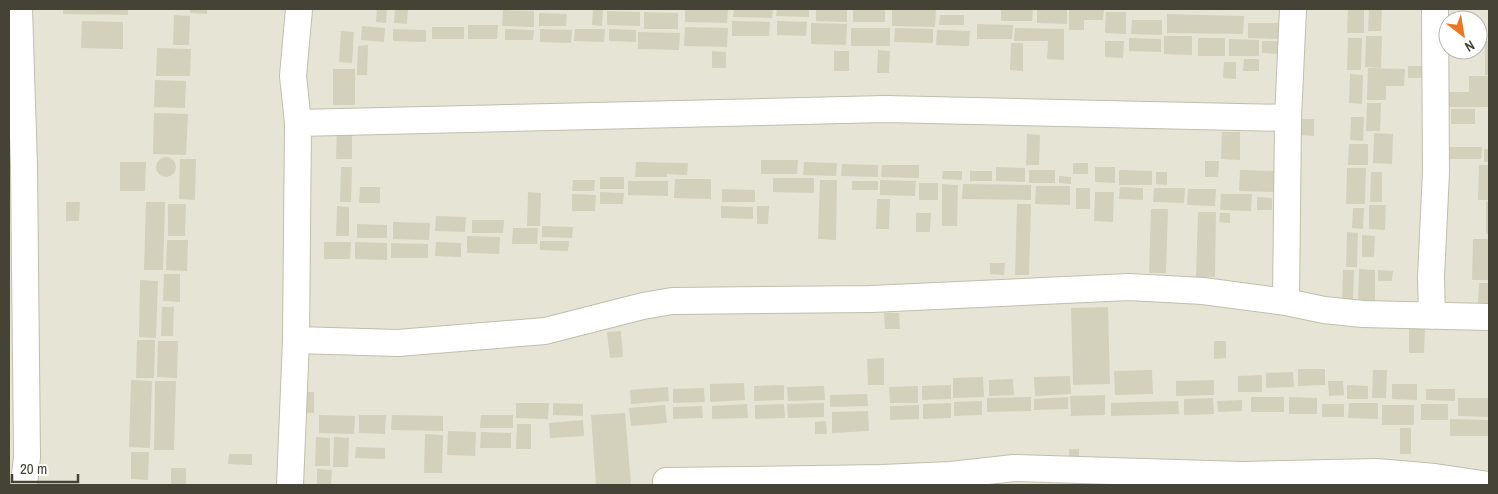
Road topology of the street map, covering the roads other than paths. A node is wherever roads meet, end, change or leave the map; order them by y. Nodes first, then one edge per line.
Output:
1 (19, 9) edge
2 (298, 9) edge
3 (1293, 9) edge
4 (1435, 9) edge
5 (16, 106) edge
6 (1288, 118) junction
7 (298, 123) junction
8 (1286, 302) junction
9 (1432, 316) junction
10 (1489, 317) edge
11 (296, 340) junction
12 (18, 457) edge
13 (666, 481) dead end
14 (24, 485) edge
15 (290, 485) edge
16 (1489, 485) edge

1 - 5 street
2 - 7 street
3 - 6 street
4 - 9 street
5 - 12 street
6 - 7 street
6 - 8 street
7 - 11 street
8 - 9 street
8 - 11 street
9 - 10 street
11 - 15 street
12 - 14 street
13 - 16 street

